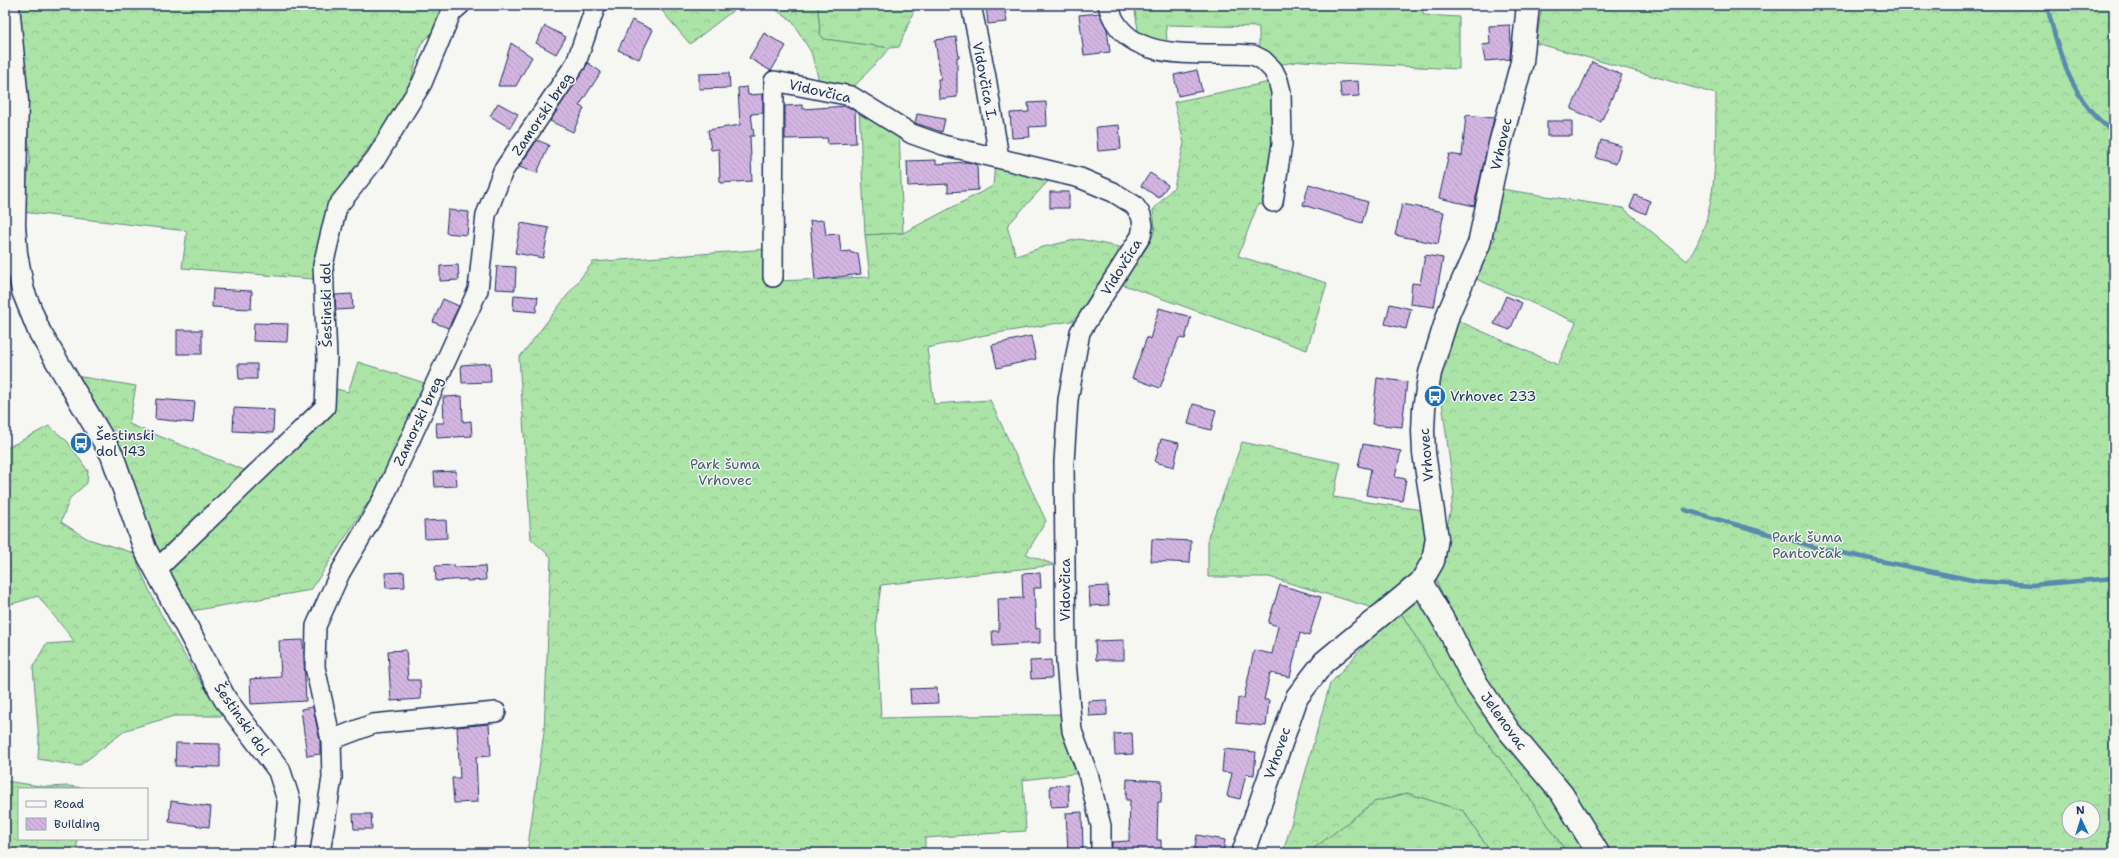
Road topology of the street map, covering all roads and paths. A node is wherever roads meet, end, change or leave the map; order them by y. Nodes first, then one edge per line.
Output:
1 (8, 5) edge
2 (460, 5) edge
3 (596, 5) edge
4 (971, 5) edge
5 (1108, 5) edge
6 (1528, 5) edge
7 (999, 158) junction
8 (1273, 202) dead end
9 (773, 277) dead end
10 (156, 570) junction
11 (1421, 582) junction
12 (496, 712) dead end
13 (330, 740) junction
14 (284, 853) edge
15 (320, 853) edge
16 (1101, 853) edge
17 (1243, 853) edge
18 (1598, 853) edge

1 - 10 street, Šestinski dol
2 - 10 street, Šestinski dol
3 - 13 street, Zamorski breg
4 - 7 street, Vidovčica I.
5 - 8 street
6 - 11 street, Vrhovec
7 - 9 street, Vidovčica
7 - 16 street, Vidovčica
10 - 14 street, Šestinski dol
11 - 17 street, Vrhovec
11 - 18 street, Jelenovac
12 - 13 street
13 - 15 street, Zamorski breg

